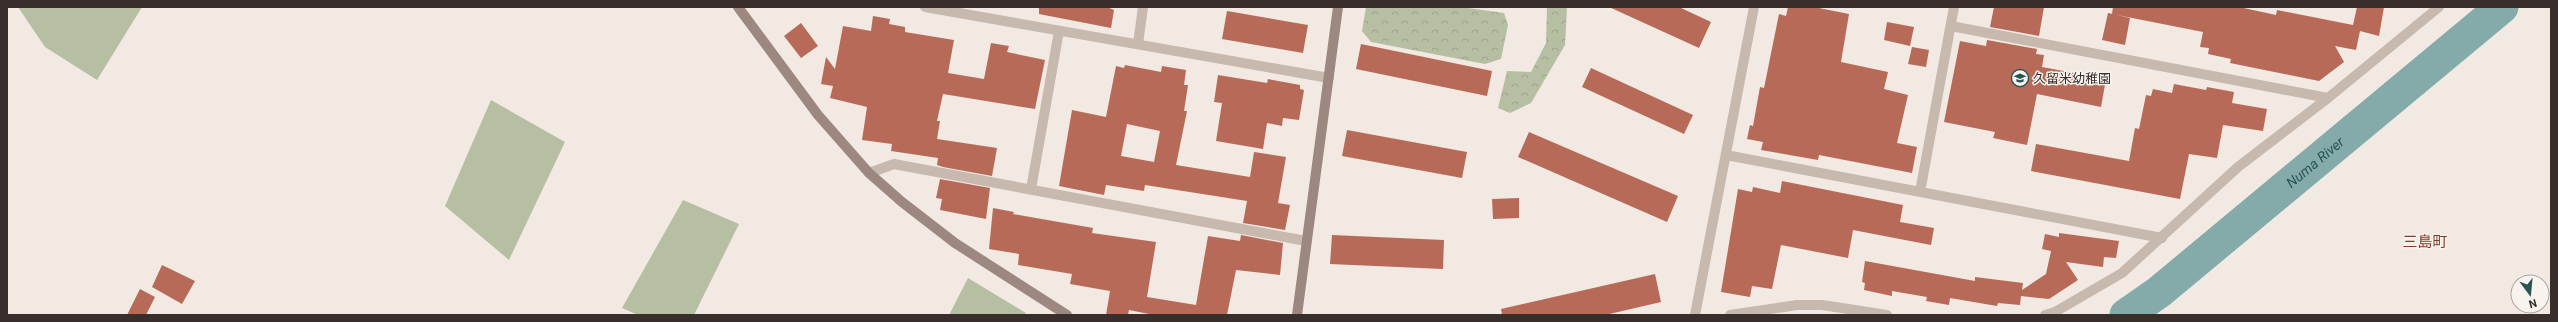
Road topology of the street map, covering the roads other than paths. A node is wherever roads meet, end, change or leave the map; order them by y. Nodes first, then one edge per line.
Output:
1 (738, 7) edge
2 (925, 7) edge
3 (1143, 7) edge
4 (1338, 7) edge
5 (1754, 7) edge
6 (1954, 7) edge
7 (2439, 7) edge
8 (956, 10) edge
9 (1951, 26) junction
10 (1059, 31) junction
11 (1138, 44) junction
12 (1328, 78) junction
13 (2328, 98) junction
14 (1726, 155) junction
15 (869, 173) junction
16 (1031, 189) junction
17 (1920, 192) junction
18 (2162, 238) junction
19 (1306, 241) junction
20 (1067, 315) edge
21 (1297, 315) edge
22 (1695, 315) edge
23 (1730, 315) edge
24 (1887, 315) edge
25 (2045, 315) edge

1 - 15 street
2 - 8 street
3 - 11 street
4 - 12 street
5 - 14 street
6 - 9 street
7 - 13 street
8 - 10 street
9 - 13 street
9 - 17 street
10 - 11 street
10 - 16 street
11 - 12 street
12 - 19 street
13 - 18 street
14 - 17 street
14 - 22 street
15 - 16 street
15 - 20 street
16 - 19 street
17 - 18 street
18 - 25 street
19 - 21 street
23 - 24 street

